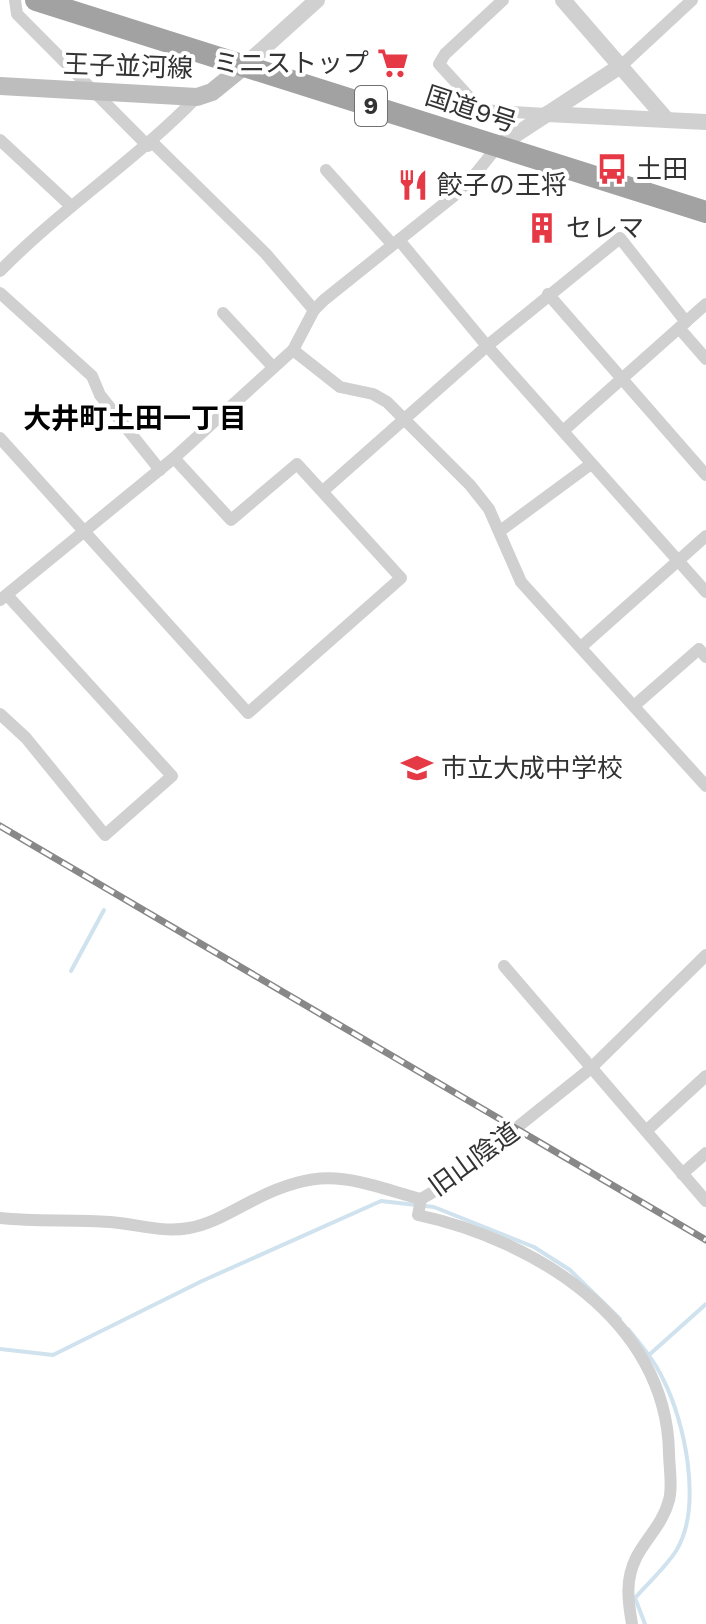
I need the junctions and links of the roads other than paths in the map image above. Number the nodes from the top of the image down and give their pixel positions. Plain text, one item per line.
1 (15, 0) edge
2 (36, 0) edge
3 (317, 0) edge
4 (503, 0) edge
5 (563, 0) edge
6 (692, 0) edge
7 (622, 65) junction
8 (244, 66) junction
9 (0, 86) edge
10 (96, 91) junction
11 (197, 97) junction
12 (547, 114) junction
13 (667, 120) junction
14 (706, 122) edge
15 (0, 140) edge
16 (150, 144) junction
17 (497, 147) junction
18 (326, 170) dead end
19 (71, 206) junction
20 (706, 212) edge
21 (396, 242) junction
22 (0, 271) edge
23 (0, 293) edge
24 (548, 294) junction
25 (706, 304) edge
26 (314, 310) junction
27 (223, 313) dead end
28 (682, 325) junction
29 (487, 346) junction
30 (293, 350) junction
31 (706, 359) edge
32 (273, 367) junction
33 (623, 380) junction
34 (406, 418) junction
35 (563, 431) junction
36 (0, 438) edge
37 (174, 458) junction
38 (591, 464) junction
39 (160, 470) junction
40 (706, 475) edge
41 (323, 491) junction
42 (500, 531) junction
43 (86, 532) junction
44 (706, 536) edge
45 (678, 561) junction
46 (706, 592) edge
47 (4, 598) edge
48 (581, 647) junction
49 (706, 657) edge
50 (635, 705) junction
51 (0, 714) edge
52 (706, 786) edge
53 (706, 955) edge
54 (504, 966) dead end
55 (590, 1069) junction
56 (706, 1076) edge
57 (646, 1131) junction
58 (706, 1153) edge
59 (682, 1174) junction
60 (421, 1199) junction
61 (706, 1201) edge
62 (0, 1218) edge
63 (632, 1624) edge

1 - 10 street
2 - 8 highway, 国道9号 / 9
3 - 8 street
4 - 12 street
5 - 7 street
6 - 7 street
7 - 12 street
7 - 13 street
8 - 11 main road, 王子並河線
8 - 17 highway, 国道9号 / 9
9 - 10 main road, 王子並河線
10 - 11 main road, 王子並河線
10 - 16 street
11 - 16 street
12 - 13 street
12 - 17 street
13 - 14 street
15 - 19 street
16 - 19 street
16 - 26 street
17 - 20 highway, 国道9号 / 9
17 - 21 street
18 - 21 street
19 - 22 street
21 - 26 street
21 - 29 street
23 - 39 street
24 - 28 street
24 - 29 street
24 - 33 street
25 - 28 street
26 - 30 street
27 - 32 street
28 - 31 street
28 - 33 street
29 - 34 street
29 - 35 street
30 - 32 street
30 - 34 street
32 - 37 street
33 - 35 street
33 - 40 street
34 - 41 street
34 - 42 street
35 - 38 street
36 - 43 street
37 - 39 street
37 - 41 street
38 - 42 street
38 - 45 street
39 - 43 street
41 - 43 street
42 - 48 street
43 - 47 street
44 - 45 street
45 - 46 street
45 - 48 street
47 - 51 street
48 - 50 street
49 - 50 street
50 - 52 street
53 - 55 street, 旧山陰道
54 - 55 street
55 - 57 street
55 - 60 street, 旧山陰道
56 - 57 street
57 - 59 street
58 - 59 street
59 - 61 street
60 - 62 street, 旧山陰道
60 - 63 street

